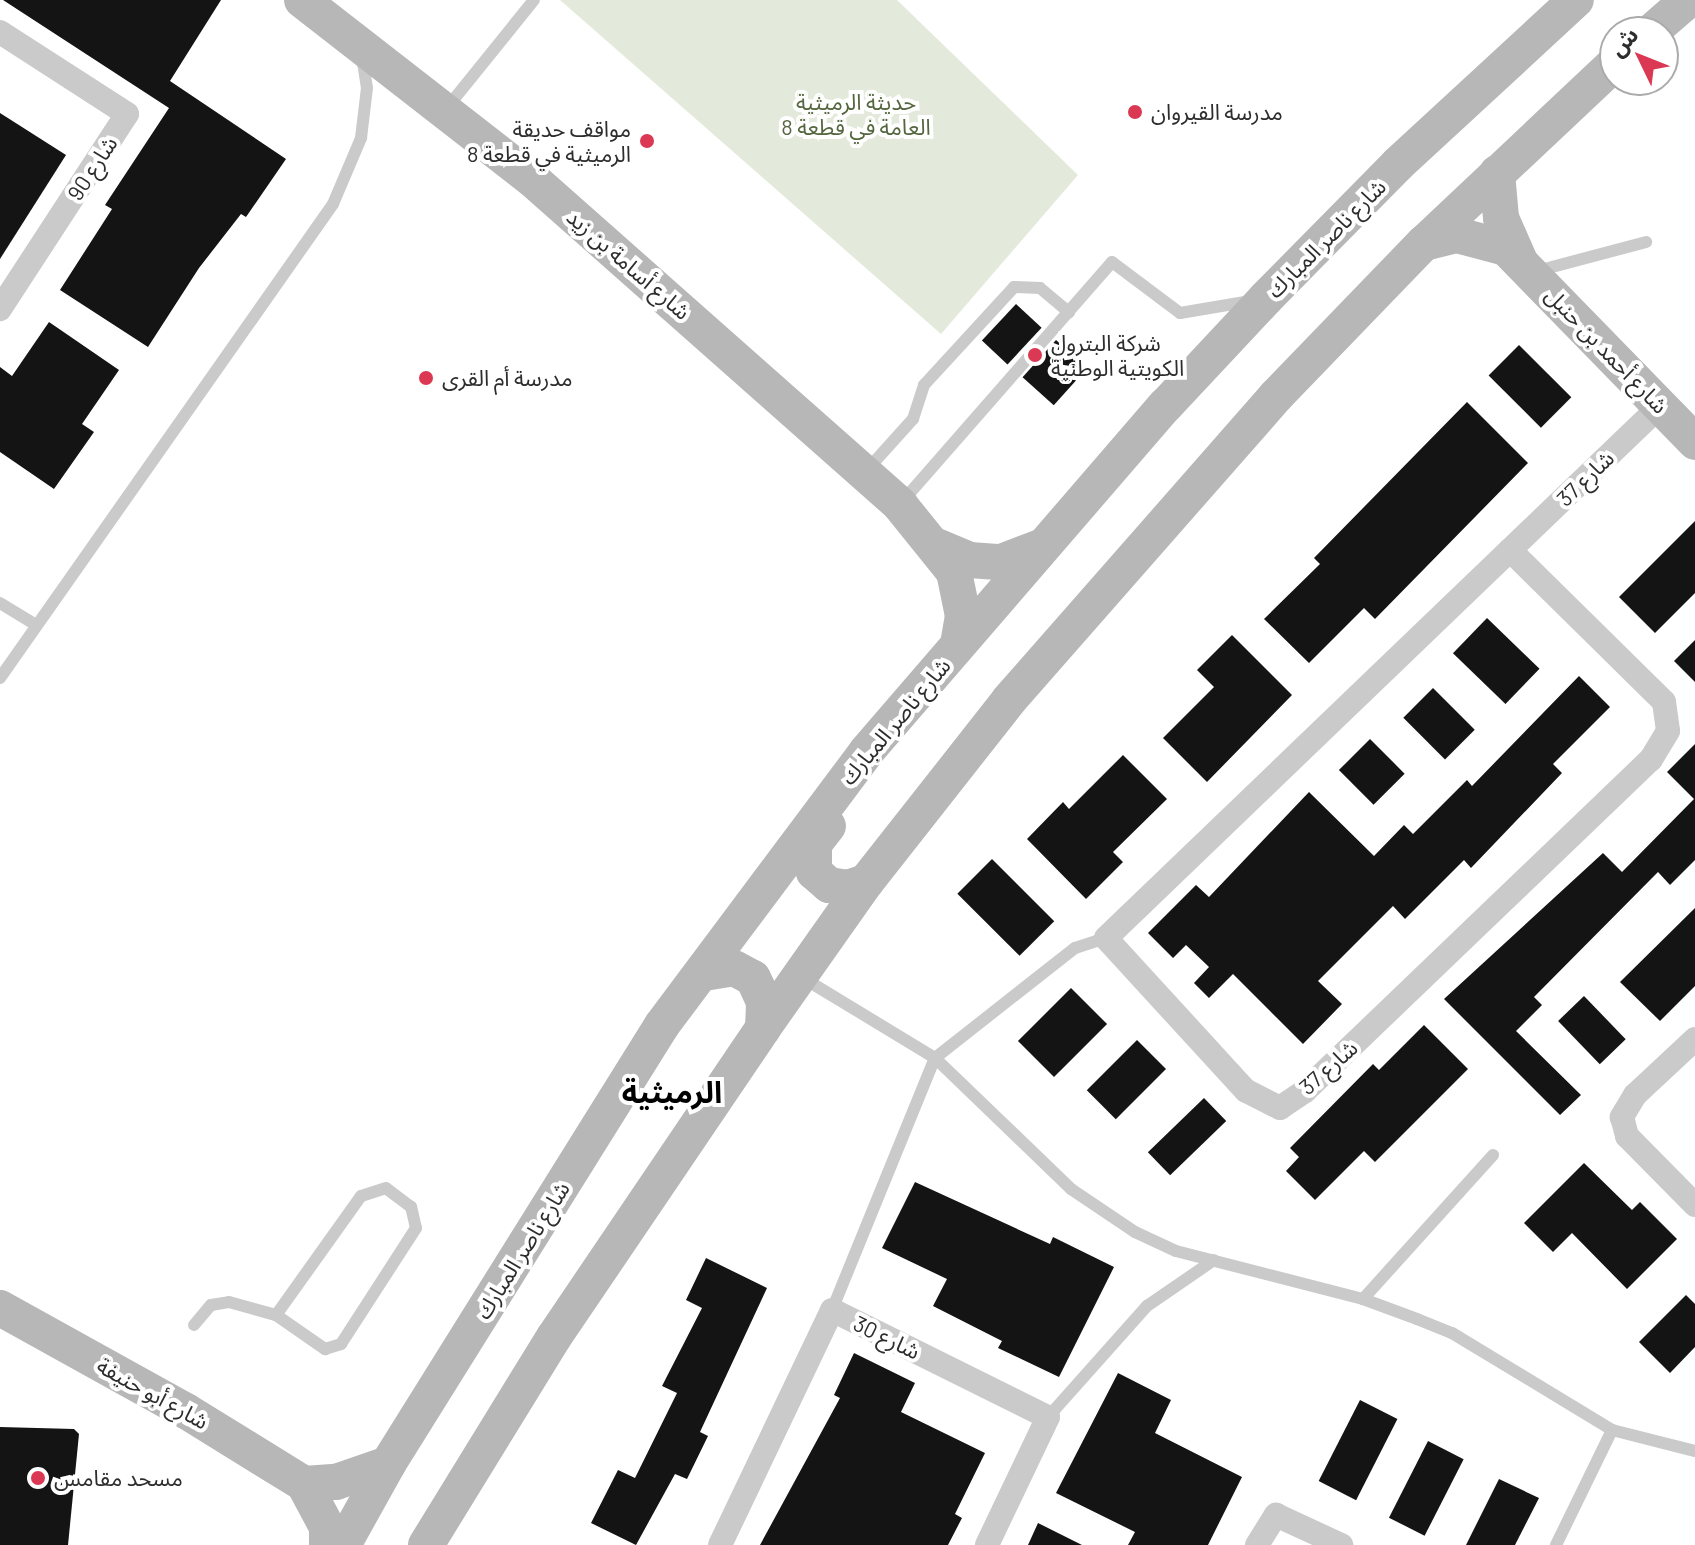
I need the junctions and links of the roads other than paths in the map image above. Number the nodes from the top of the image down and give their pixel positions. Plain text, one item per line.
1 (302, 0) edge
2 (534, 0) edge
3 (1576, 0) edge
4 (1688, 0) edge
5 (1670, 16) edge
6 (0, 32) edge
7 (352, 37) junction
8 (1599, 78) edge
9 (446, 109) junction
10 (1497, 173) junction
11 (1646, 242) dead end
12 (1424, 243) junction
13 (1525, 266) junction
14 (1266, 298) junction
15 (0, 309) edge
16 (1069, 312) junction
17 (1660, 406) junction
18 (1695, 442) edge
19 (864, 472) junction
20 (900, 505) junction
21 (1046, 544) junction
22 (939, 547) junction
23 (1510, 550) junction
24 (0, 603) edge
25 (36, 625) junction
26 (958, 645) junction
27 (0, 678) edge
28 (866, 752) junction
29 (866, 882) junction
30 (1106, 938) junction
31 (704, 973) junction
32 (800, 976) junction
33 (763, 1028) junction
34 (1695, 1039) edge
35 (935, 1058) junction
36 (1493, 1155) dead end
37 (1695, 1205) edge
38 (1214, 1260) junction
39 (1363, 1299) junction
40 (0, 1308) edge
41 (832, 1310) junction
42 (276, 1315) junction
43 (194, 1325) dead end
44 (1048, 1417) junction
45 (1612, 1430) junction
46 (1694, 1447) edge
47 (388, 1464) junction
48 (304, 1484) junction
49 (327, 1545) edge
50 (343, 1545) edge
51 (426, 1545) edge
52 (720, 1545) edge
53 (987, 1545) edge
54 (1257, 1545) edge
55 (1341, 1545) edge
56 (1556, 1545) edge

1 - 7 street, شارع أسامة بن زيد
2 - 9 lane
3 - 14 street, شارع ناصر المبارك
4 - 5 street
6 - 15 street, شارع 90
7 - 9 street, شارع أسامة بن زيد
7 - 25 lane
8 - 10 street
9 - 19 street, شارع أسامة بن زيد
10 - 12 street
10 - 13 street, شارع أحمد بن حنبل
11 - 13 lane
12 - 13 street, شارع أحمد بن حنبل
12 - 29 street
13 - 17 street, شارع أحمد بن حنبل
14 - 16 lane
14 - 21 street, شارع ناصر المبارك
16 - 19 lane
16 - 20 lane
17 - 18 street, شارع أحمد بن حنبل
17 - 23 street, شارع 37
19 - 20 street, شارع أسامة بن زيد
20 - 22 street, شارع أسامة بن زيد
21 - 22 street, شارع أسامة بن زيد
21 - 26 street, شارع ناصر المبارك
22 - 26 street, شارع أسامة بن زيد
23 - 30 street, شارع 37
23 - 30 street, شارع 37
24 - 25 lane
25 - 27 lane
26 - 28 street, شارع ناصر المبارك
28 - 29 street
28 - 31 street, شارع ناصر المبارك
29 - 32 street
30 - 35 lane
31 - 33 street
31 - 47 street, شارع ناصر المبارك
32 - 33 street
32 - 35 lane
33 - 51 street
34 - 37 street
35 - 38 lane
35 - 41 lane
36 - 39 lane
38 - 39 lane
38 - 44 lane
39 - 45 lane
40 - 48 street, شارع أبو حنيفة
41 - 44 street, شارع 30
41 - 52 street, شارع 30
42 - 42 lane
42 - 43 lane
44 - 53 street
45 - 46 lane
45 - 56 lane
47 - 48 street
47 - 50 street, شارع ناصر المبارك
48 - 49 street, شارع أبو حنيفة
54 - 55 street

